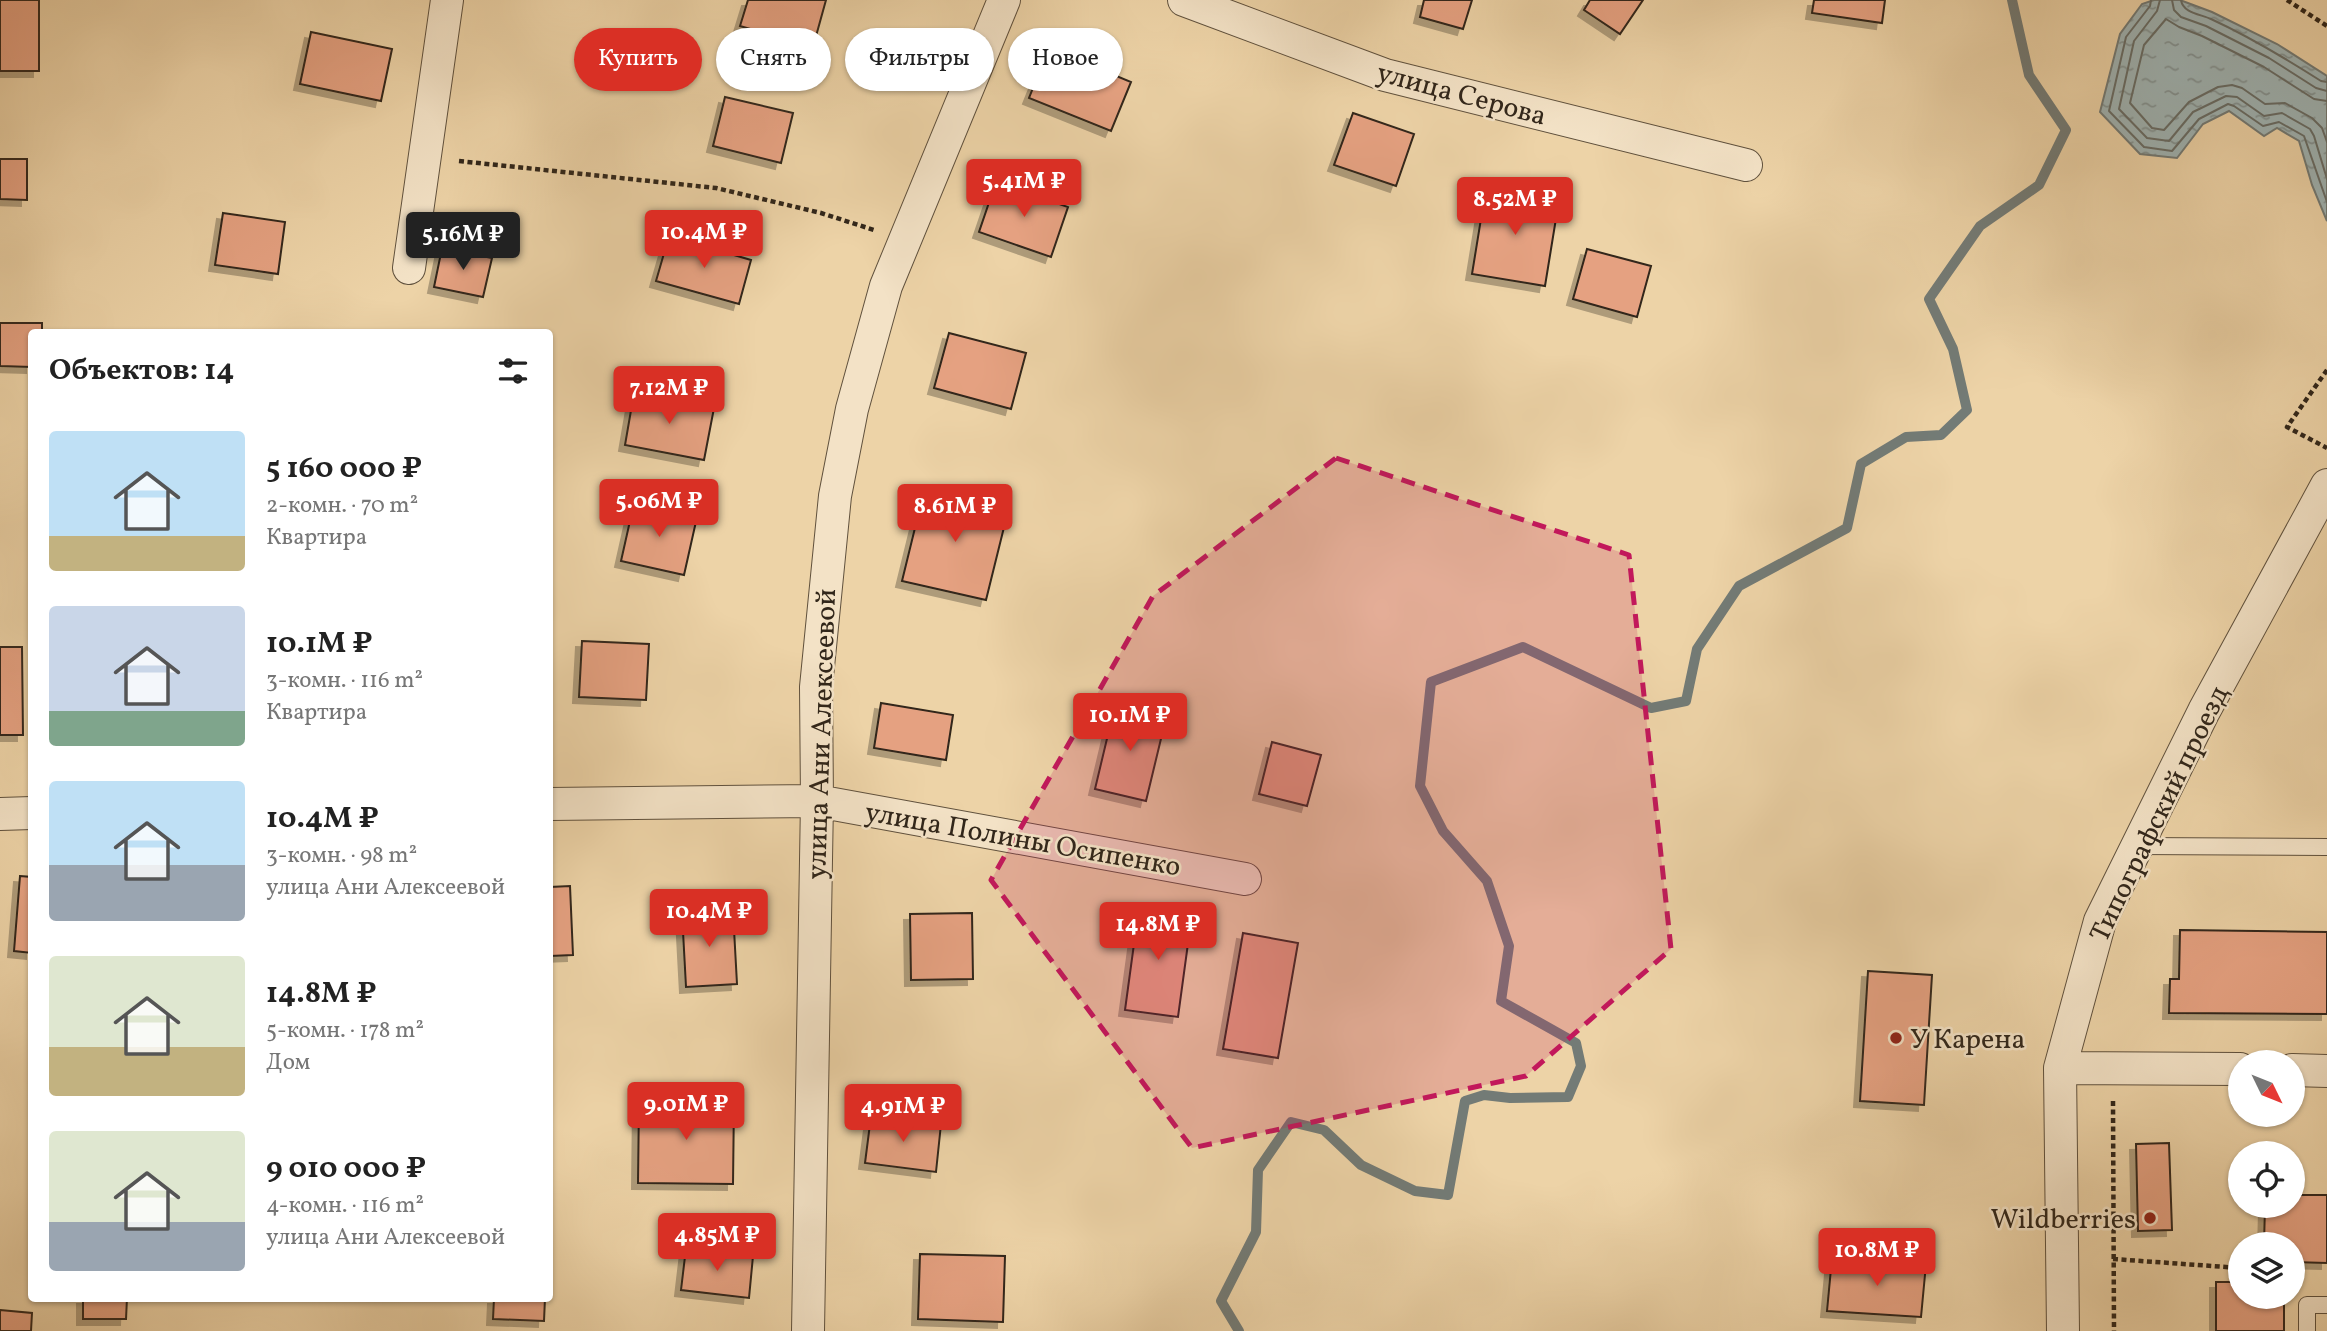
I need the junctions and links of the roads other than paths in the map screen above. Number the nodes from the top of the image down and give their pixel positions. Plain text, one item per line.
1 (447, 0) edge
2 (1004, 0) edge
3 (1184, 0) edge
4 (1746, 165) dead end
5 (409, 268) dead end
6 (2327, 485) edge
7 (817, 801) junction
8 (553, 804) edge
9 (28, 813) edge
10 (0, 814) edge
11 (2136, 846) junction
12 (2327, 847) edge
13 (1245, 879) dead end
14 (2060, 1068) junction
15 (2228, 1069) edge
16 (2305, 1070) edge
17 (2327, 1071) edge
18 (2327, 1306) edge
19 (808, 1331) edge
20 (2063, 1331) edge
21 (2307, 1331) edge

1 - 5 street
2 - 7 street, улица Ани Алексеевой
3 - 4 street, улица Серова
6 - 11 street, Типографский проезд
7 - 8 street, улица Полины Осипенко
7 - 13 street, улица Полины Осипенко
7 - 19 street, улица Ани Алексеевой
9 - 10 street
11 - 12 lane
11 - 14 street, Типографский проезд
14 - 15 street
14 - 20 street, Типографский проезд
16 - 17 street
18 - 21 lane

